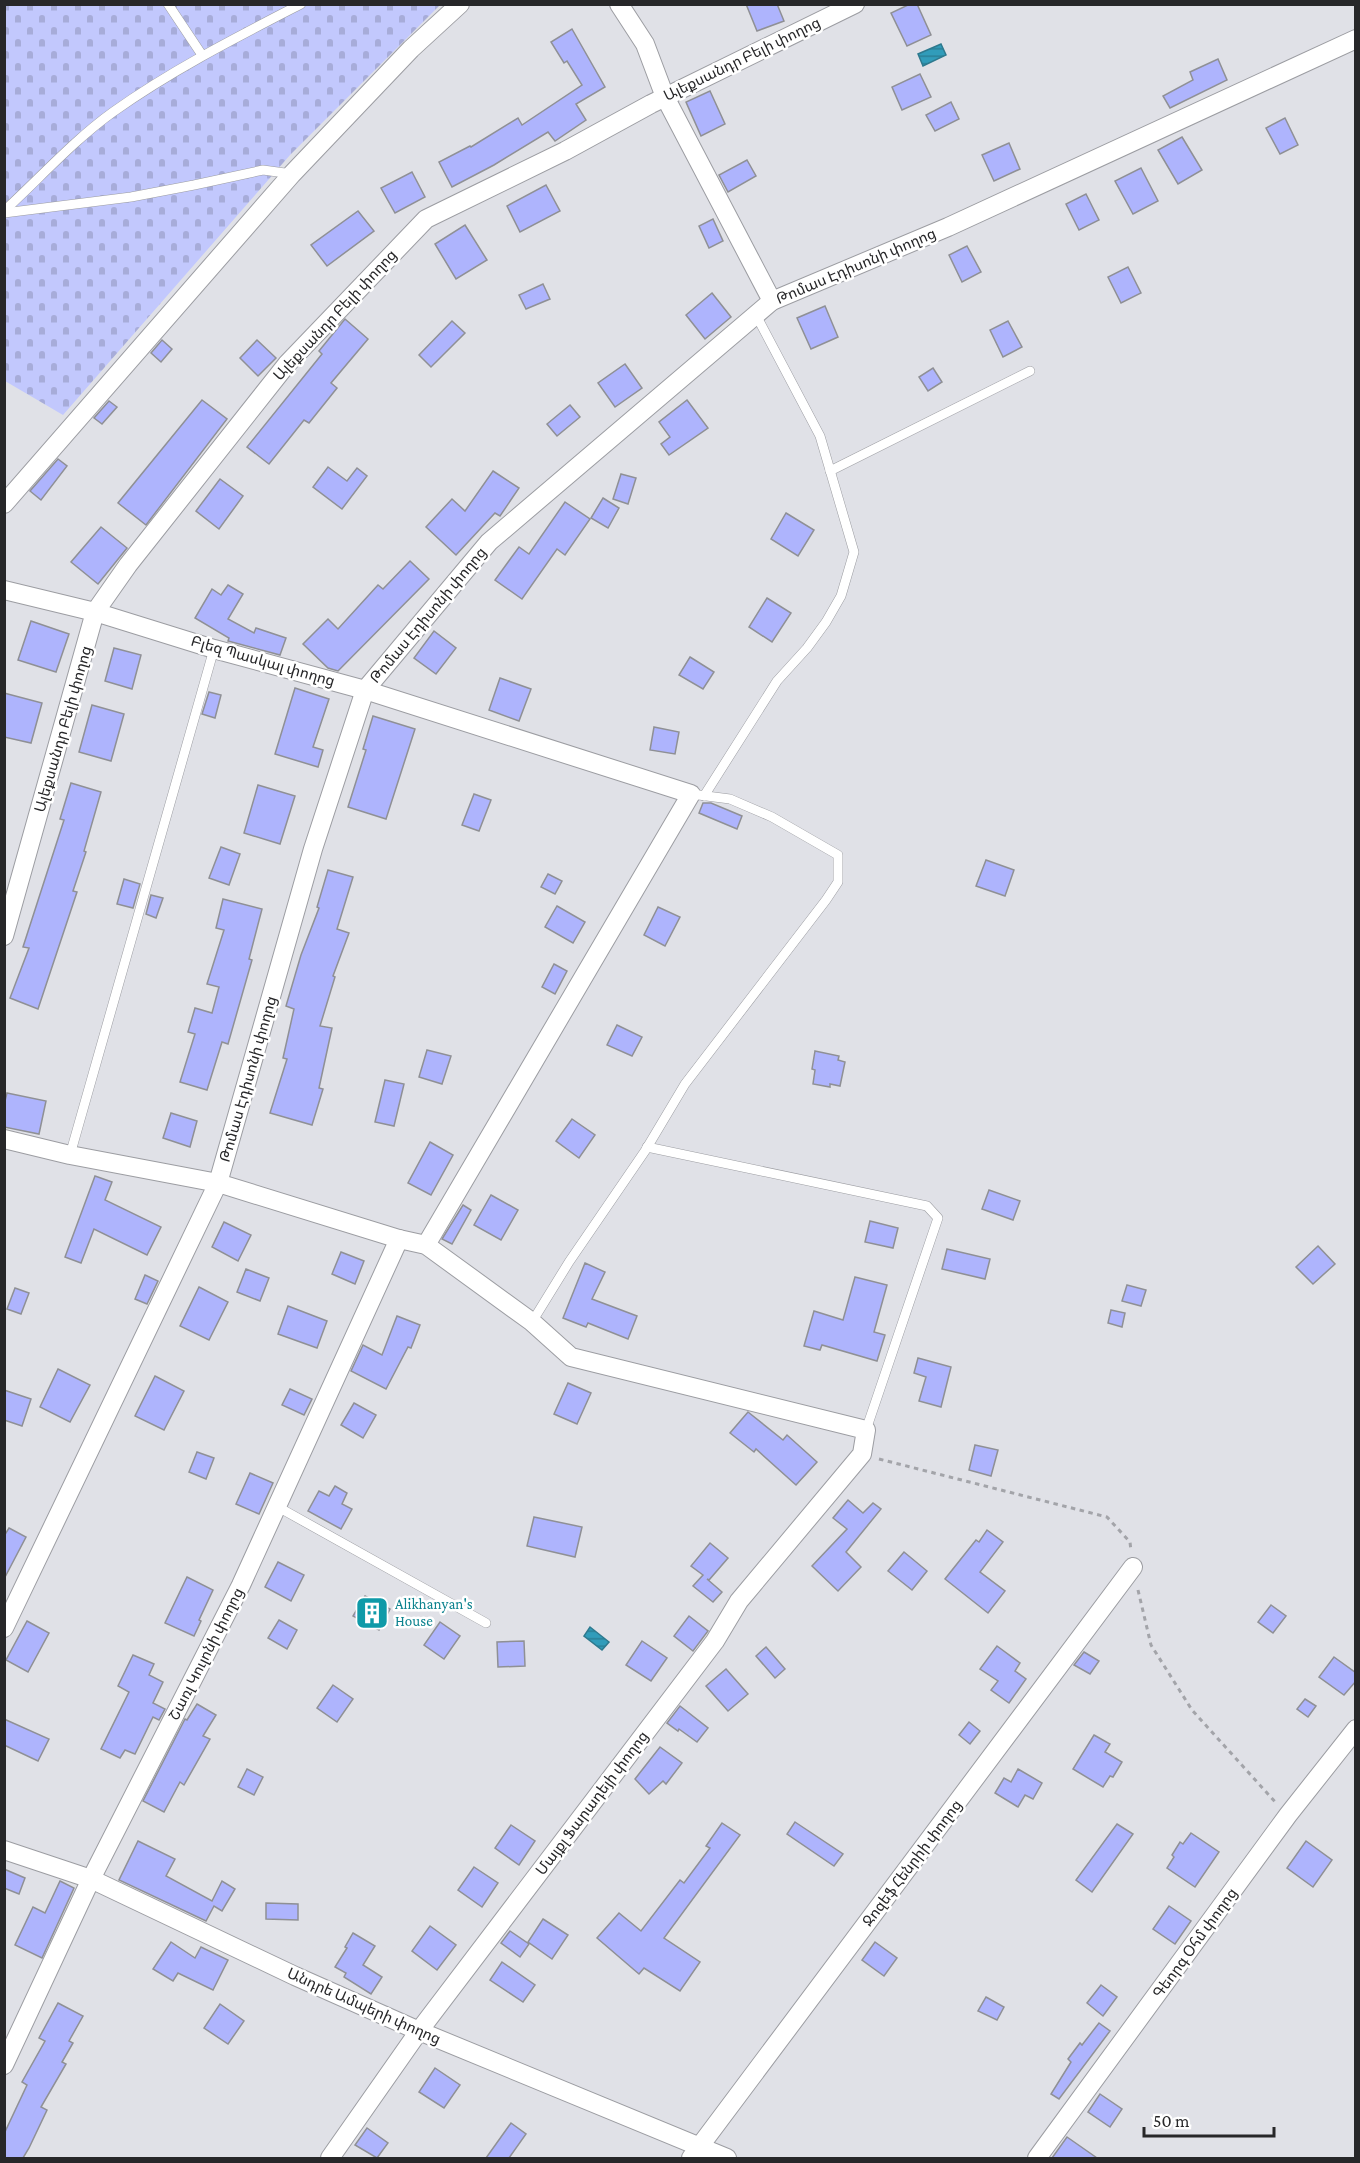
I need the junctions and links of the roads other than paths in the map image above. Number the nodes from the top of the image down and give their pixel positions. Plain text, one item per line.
1 (168, 4) edge
2 (301, 4) edge
3 (460, 4) edge
4 (619, 4) edge
5 (855, 4) edge
6 (1356, 39) edge
7 (202, 55) junction
8 (665, 97) junction
9 (292, 174) junction
10 (4, 212) edge
11 (772, 301) junction
12 (756, 315) junction
13 (1029, 370) dead end
14 (830, 471) junction
15 (4, 504) edge
16 (4, 590) edge
17 (95, 612) junction
18 (214, 649) junction
19 (365, 690) junction
20 (697, 795) junction
21 (4, 936) edge
22 (4, 1139) edge
23 (647, 1147) junction
24 (70, 1155) junction
25 (218, 1183) junction
26 (399, 1239) junction
27 (426, 1245) junction
28 (532, 1322) junction
29 (866, 1430) junction
30 (278, 1507) junction
31 (1133, 1567) dead end
32 (486, 1623) dead end
33 (4, 1628) edge
34 (1356, 1729) edge
35 (4, 1850) edge
36 (91, 1879) junction
37 (419, 2031) junction
38 (4, 2065) edge
39 (695, 2153) edge
40 (330, 2158) edge
41 (726, 2158) edge
42 (1037, 2158) edge

1 - 7 lane
2 - 7 lane
3 - 9 street
4 - 8 street
5 - 8 street, Ալեքսանդր Բելի փողոց
6 - 11 street, Թոմաս Էդիսոնի փողոց
7 - 10 lane
8 - 11 street
8 - 17 street, Ալեքսանդր Բելի փողոց
9 - 10 lane
9 - 15 street
11 - 12 street, Թոմաս Էդիսոնի փողոց
12 - 14 lane
12 - 19 street, Թոմաս Էդիսոնի փողոց
13 - 14 lane
14 - 20 lane
16 - 17 street, Բլեզ Պասկալ փողոց
17 - 18 street, Բլեզ Պասկալ փողոց
17 - 21 street, Ալեքսանդր Բելի փողոց
18 - 19 street, Բլեզ Պասկալ փողոց
18 - 24 lane
19 - 20 street, Բլեզ Պասկալ փողոց
19 - 25 street, Թոմաս Էդիսոնի փողոց
20 - 23 lane
20 - 27 street
22 - 24 street
23 - 28 lane
23 - 29 lane
24 - 25 street
25 - 26 street
25 - 33 street, Թոմաս Էդիսոնի փողոց
26 - 27 street
26 - 30 street, Շառլ Կուլոնի փողոց
27 - 28 street
28 - 29 street
29 - 37 street, Մայքլ Ֆարադեյի փողոց
30 - 32 lane
30 - 36 street, Շառլ Կուլոնի փողոց
31 - 39 street, Ջոզեֆ Հենրիի փողոց
34 - 42 street, Գեորգ Օհմ փողոց
35 - 36 street, Անդրե Ամպերի փողոց
36 - 37 street, Անդրե Ամպերի փողոց
36 - 38 street, Շառլ Կուլոնի փողոց
37 - 39 street, Անդրե Ամպերի փողոց
37 - 40 street, Մայքլ Ֆարադեյի փողոց
39 - 41 street, Անդրե Ամպերի փողոց

